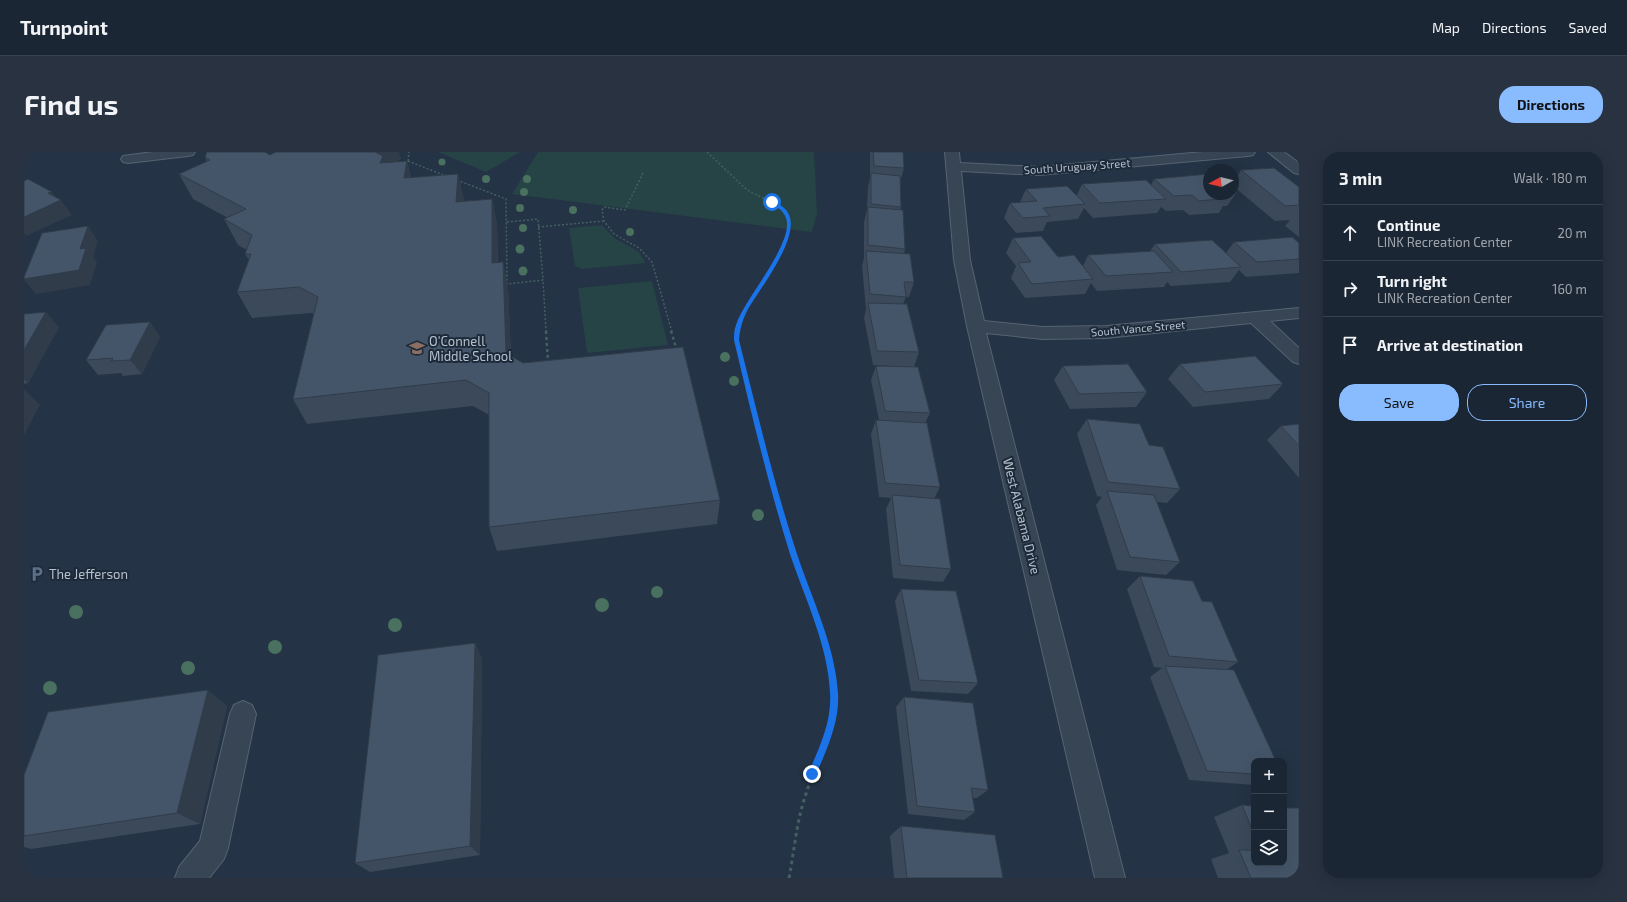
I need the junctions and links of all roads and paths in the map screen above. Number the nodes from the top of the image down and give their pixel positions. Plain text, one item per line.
1 (188, 152) edge
2 (409, 152) edge
3 (707, 152) edge
4 (1248, 152) edge
5 (1275, 152) edge
6 (128, 159) dead end
7 (953, 159) edge
8 (1299, 170) edge
9 (643, 173) dead end
10 (450, 177) edge
11 (457, 180) edge
12 (604, 221) junction
13 (506, 222) junction
14 (538, 227) junction
15 (543, 280) junction
16 (1299, 313) edge
17 (1256, 318) junction
18 (976, 326) junction
19 (678, 355) edge
20 (1299, 358) edge
21 (548, 363) edge
22 (243, 714) dead end
23 (190, 878) edge
24 (789, 878) edge
25 (1110, 878) edge

1 - 6 street
2 - 10 path
3 - 24 path
4 - 7 street, South Uruguay Street
5 - 8 street
7 - 18 street, West Alabama Drive
9 - 12 path
11 - 13 path
12 - 14 path
12 - 19 path
13 - 14 path
13 - 15 path
14 - 15 path
15 - 21 path
16 - 17 street, South Vance Street
17 - 18 street, South Vance Street
17 - 20 street
18 - 25 street, West Alabama Drive
22 - 23 street

